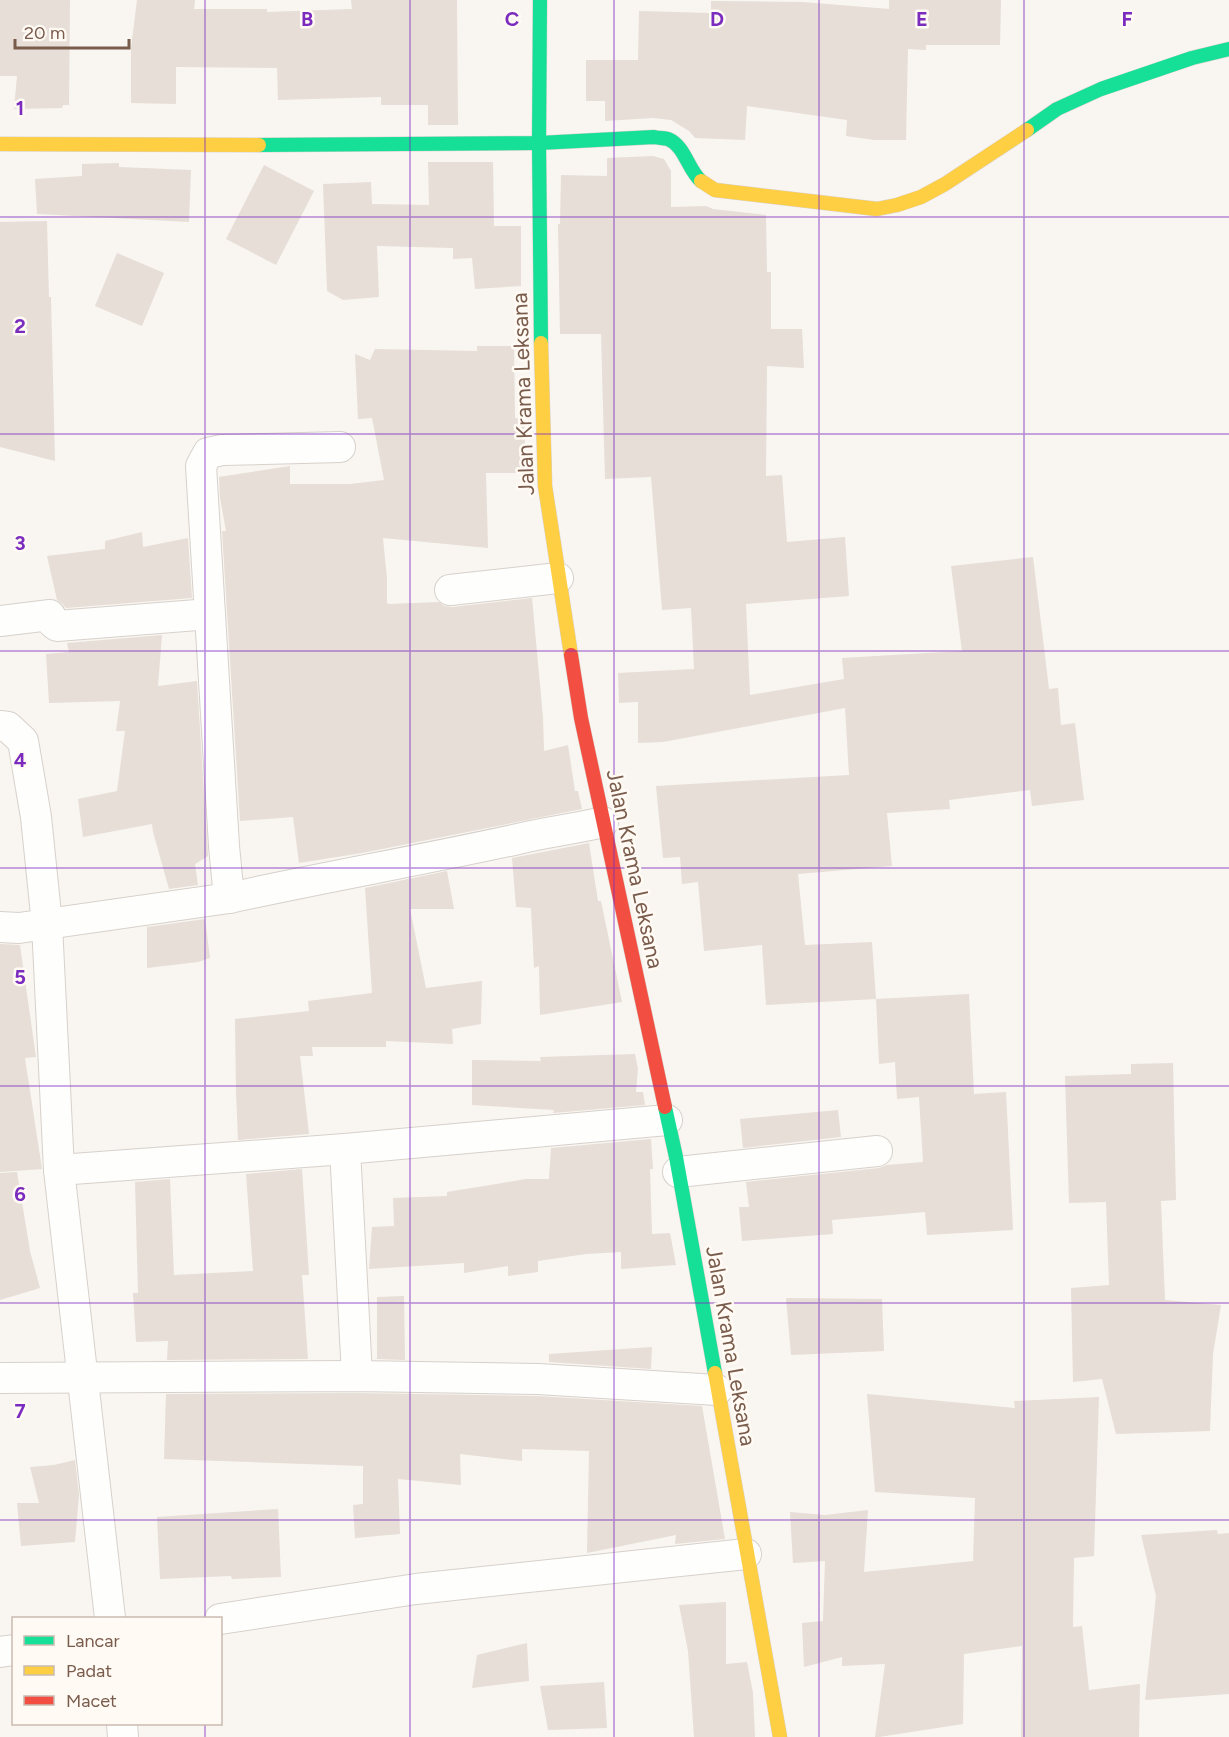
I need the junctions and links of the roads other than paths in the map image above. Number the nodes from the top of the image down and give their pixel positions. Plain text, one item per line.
1 (540, 0) edge
2 (1229, 49) edge
3 (539, 143) junction
4 (0, 144) edge
5 (340, 447) dead end
6 (558, 578) junction
7 (450, 590) dead end
8 (210, 614) junction
9 (0, 621) edge
10 (0, 726) edge
11 (603, 822) junction
12 (229, 898) junction
13 (47, 924) junction
14 (0, 927) edge
15 (667, 1120) junction
16 (345, 1149) junction
17 (877, 1151) dead end
18 (59, 1170) junction
19 (678, 1172) junction
20 (357, 1376) junction
21 (0, 1378) edge
22 (83, 1379) junction
23 (717, 1390) junction
24 (746, 1554) junction
25 (110, 1617) edge
26 (222, 1619) edge
27 (780, 1737) edge

1 - 3 street, Jalan Krama Leksana
2 - 3 street
3 - 4 street
3 - 6 street, Jalan Krama Leksana
5 - 8 street
6 - 7 street
6 - 11 street, Jalan Krama Leksana
8 - 9 street
8 - 12 street
10 - 13 street
11 - 12 street
11 - 15 street, Jalan Krama Leksana
12 - 13 street
13 - 14 street
13 - 18 street
15 - 16 street
15 - 19 street, Jalan Krama Leksana
16 - 18 street
16 - 20 street
17 - 19 street
18 - 22 street
19 - 23 street, Jalan Krama Leksana
20 - 22 street
20 - 23 street
21 - 22 street
22 - 25 street
23 - 24 street, Jalan Krama Leksana
24 - 26 street
24 - 27 street, Jalan Krama Leksana

